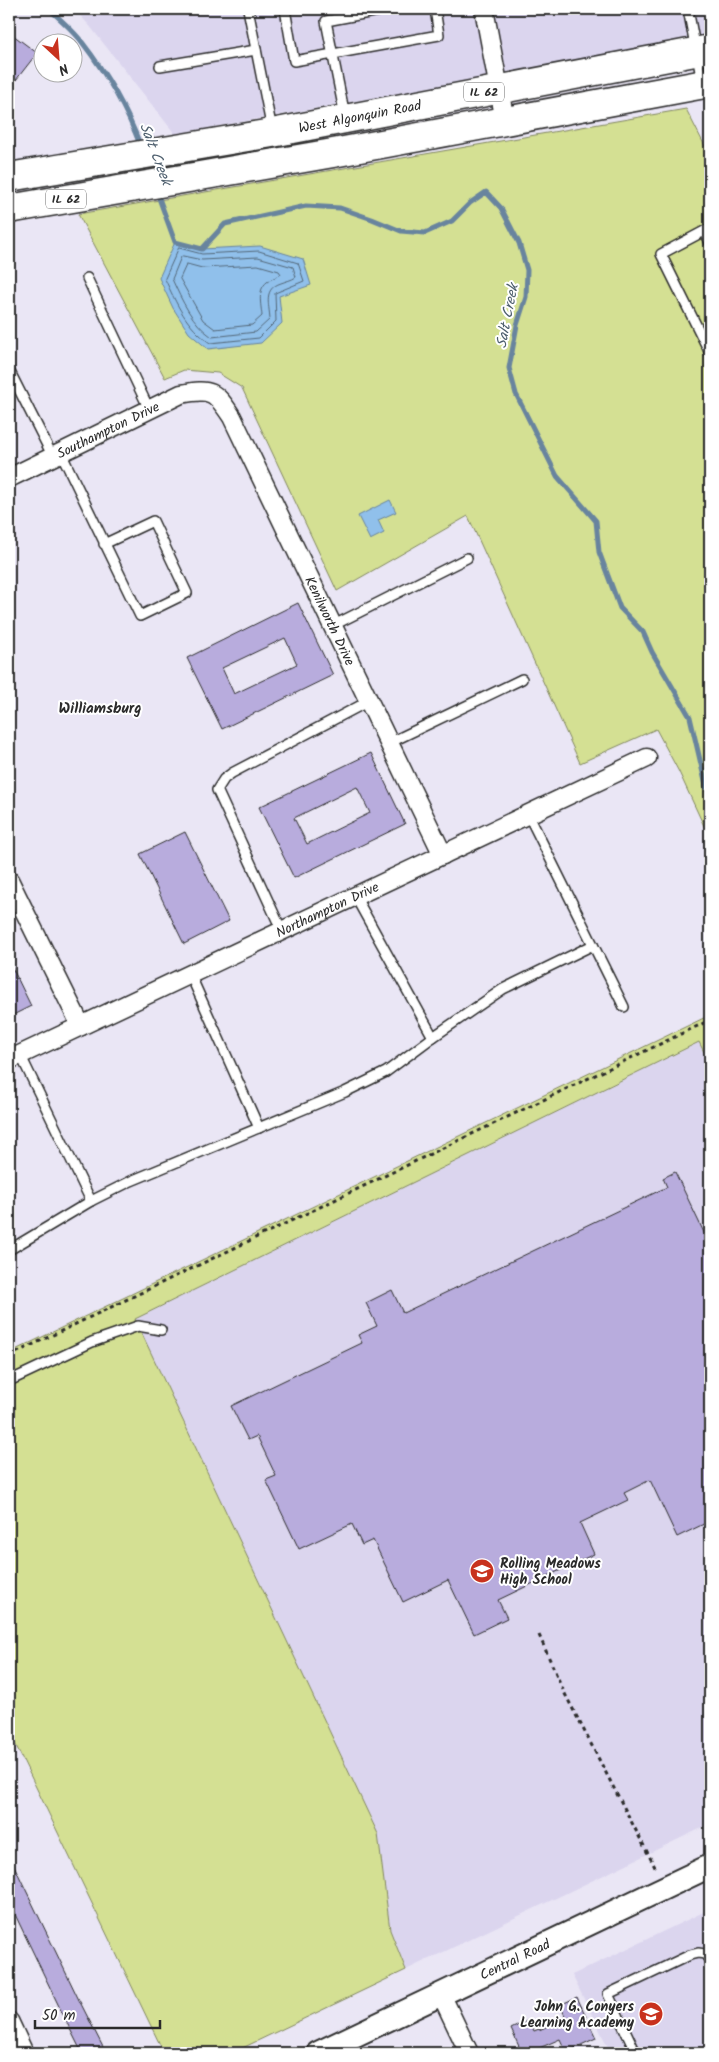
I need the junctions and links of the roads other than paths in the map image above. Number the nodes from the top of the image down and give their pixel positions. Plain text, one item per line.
1 (248, 9) edge
2 (285, 9) edge
3 (390, 9) edge
4 (435, 9) edge
5 (484, 9) edge
6 (688, 9) edge
7 (256, 50) junction
8 (703, 51) edge
9 (332, 54) junction
10 (160, 66) dead end
11 (708, 88) edge
12 (499, 90) junction
13 (345, 119) junction
14 (505, 121) junction
15 (272, 133) junction
16 (9, 177) edge
17 (9, 209) edge
18 (707, 230) edge
19 (710, 243) edge
20 (87, 278) dead end
21 (710, 354) edge
22 (9, 370) edge
23 (210, 391) joint
24 (149, 409) junction
25 (57, 455) junction
26 (9, 478) edge
27 (104, 544) junction
28 (467, 558) dead end
29 (332, 626) junction
30 (522, 679) dead end
31 (369, 701) junction
32 (389, 743) junction
33 (647, 758) dead end
34 (528, 814) junction
35 (443, 855) junction
36 (9, 880) edge
37 (355, 896) junction
38 (282, 931) junction
39 (593, 945) junction
40 (190, 974) junction
41 (624, 1007) dead end
42 (81, 1026) junction
43 (433, 1037) junction
44 (14, 1057) edge
45 (259, 1128) junction
46 (91, 1201) junction
47 (9, 1250) edge
48 (161, 1330) dead end
49 (9, 1381) edge
50 (710, 1866) edge
51 (710, 1961) edge
52 (441, 1994) junction
53 (9, 2022) edge
54 (24, 2053) edge
55 (318, 2053) edge
56 (469, 2053) edge
57 (636, 2053) edge

1 - 7 lane
2 - 9 lane
3 - 9 lane
4 - 9 lane
5 - 12 street
6 - 8 lane
7 - 10 lane
7 - 15 lane
8 - 11 lane
8 - 12 main road, West Algonquin Road / IL 62
9 - 13 lane
11 - 14 main road, IL 62
12 - 13 main road, West Algonquin Road / IL 62
12 - 14 street
13 - 15 main road, West Algonquin Road / IL 62
14 - 17 main road, IL 62
15 - 16 main road, West Algonquin Road / IL 62
18 - 19 lane
18 - 21 lane
20 - 24 lane
22 - 25 lane
23 - 24 street, Southampton Drive
23 - 29 street, Kenilworth Drive
24 - 25 street, Southampton Drive
25 - 26 street, Southampton Drive
25 - 27 lane
27 - 27 lane
28 - 29 lane
29 - 31 street, Kenilworth Drive
30 - 32 lane
31 - 32 street, Kenilworth Drive
31 - 38 lane
32 - 35 street, Kenilworth Drive
33 - 34 street, Northampton Drive
34 - 35 street, Northampton Drive
34 - 39 lane
35 - 37 street, Northampton Drive
36 - 42 street
37 - 38 street, Northampton Drive
37 - 43 lane
38 - 40 street, Northampton Drive
39 - 41 lane
39 - 43 lane
40 - 42 street, Northampton Drive
40 - 45 lane
42 - 44 street, Northampton Drive
43 - 45 lane
44 - 46 lane
45 - 46 lane
46 - 47 lane
48 - 49 lane
50 - 52 street, Central Road
51 - 57 lane
52 - 55 street, Central Road
52 - 56 street
53 - 54 street

